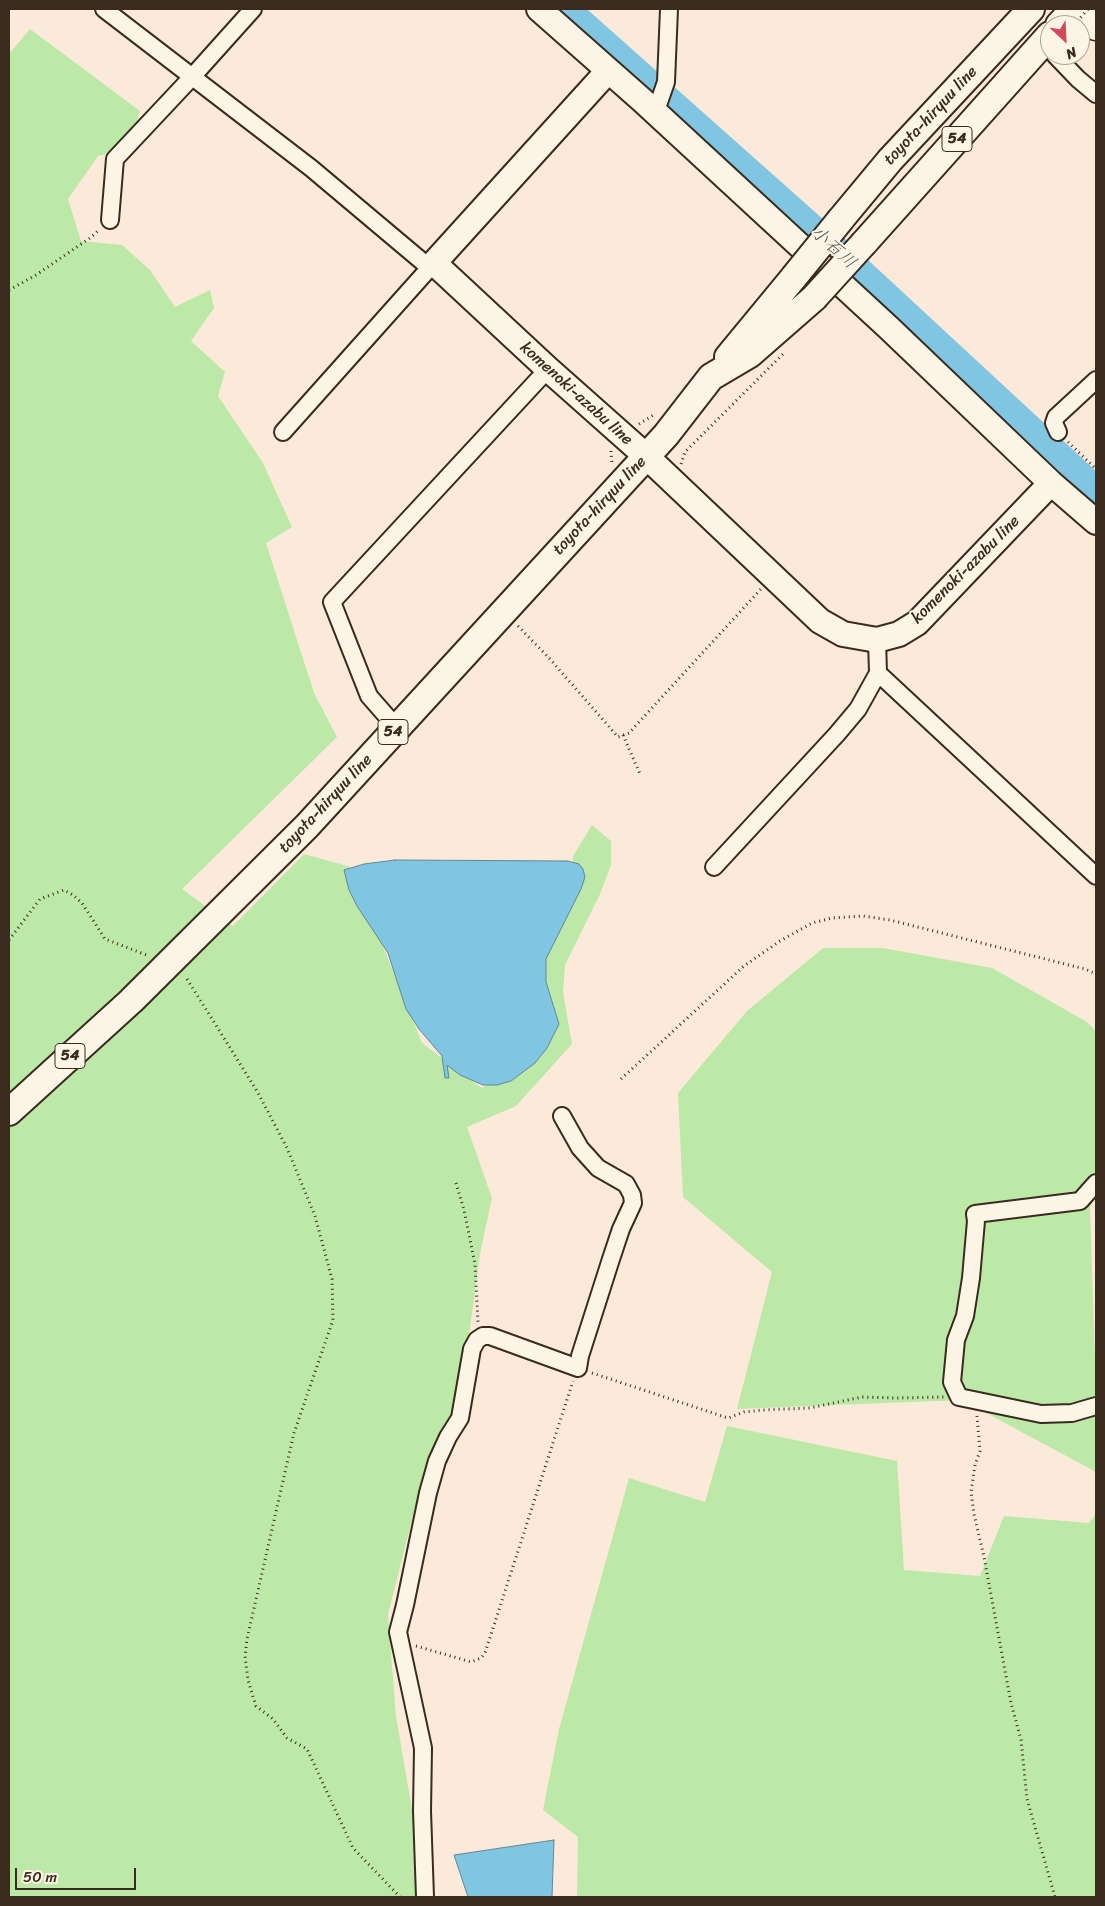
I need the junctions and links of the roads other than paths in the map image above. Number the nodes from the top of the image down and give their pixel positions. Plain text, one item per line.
1 (104, 9) edge
2 (253, 9) edge
3 (539, 9) edge
4 (669, 9) edge
5 (1081, 9) edge
6 (1021, 14) edge
7 (1096, 26) edge
8 (1040, 54) edge
9 (1068, 65) edge
10 (608, 71) junction
11 (192, 77) junction
12 (1096, 94) edge
13 (656, 108) junction
14 (110, 220) road end
15 (434, 263) junction
16 (548, 369) junction
17 (711, 378) junction
18 (1096, 380) edge
19 (283, 432) dead end
20 (1058, 432) road end
21 (646, 456) junction
22 (1051, 483) junction
23 (1096, 522) edge
24 (878, 640) junction
25 (878, 673) junction
26 (397, 728) junction
27 (714, 867) dead end
28 (1096, 876) edge
29 (9, 1112) edge
30 (562, 1116) dead end
31 (1096, 1183) edge
32 (1096, 1406) edge
33 (425, 1897) edge

1 - 11 street
2 - 11 street
3 - 10 main road
4 - 13 street
5 - 7 highway
6 - 17 main road, toyota-hiryuu line / 54, bridge
8 - 17 main road, toyota-hiryuu line / 54, bridge
9 - 12 street
10 - 13 main road
10 - 15 main road
11 - 14 street
11 - 15 street
13 - 22 main road
15 - 16 main road, komenoki-azabu line
15 - 19 street
16 - 21 main road, komenoki-azabu line
16 - 26 street
17 - 21 main road, toyota-hiryuu line / 54
18 - 20 street
21 - 24 main road, komenoki-azabu line
21 - 26 main road, toyota-hiryuu line / 54
22 - 23 main road
22 - 24 main road, komenoki-azabu line
24 - 25 street
25 - 27 street
25 - 28 street
26 - 29 main road, toyota-hiryuu line / 54
30 - 33 street
31 - 32 street

